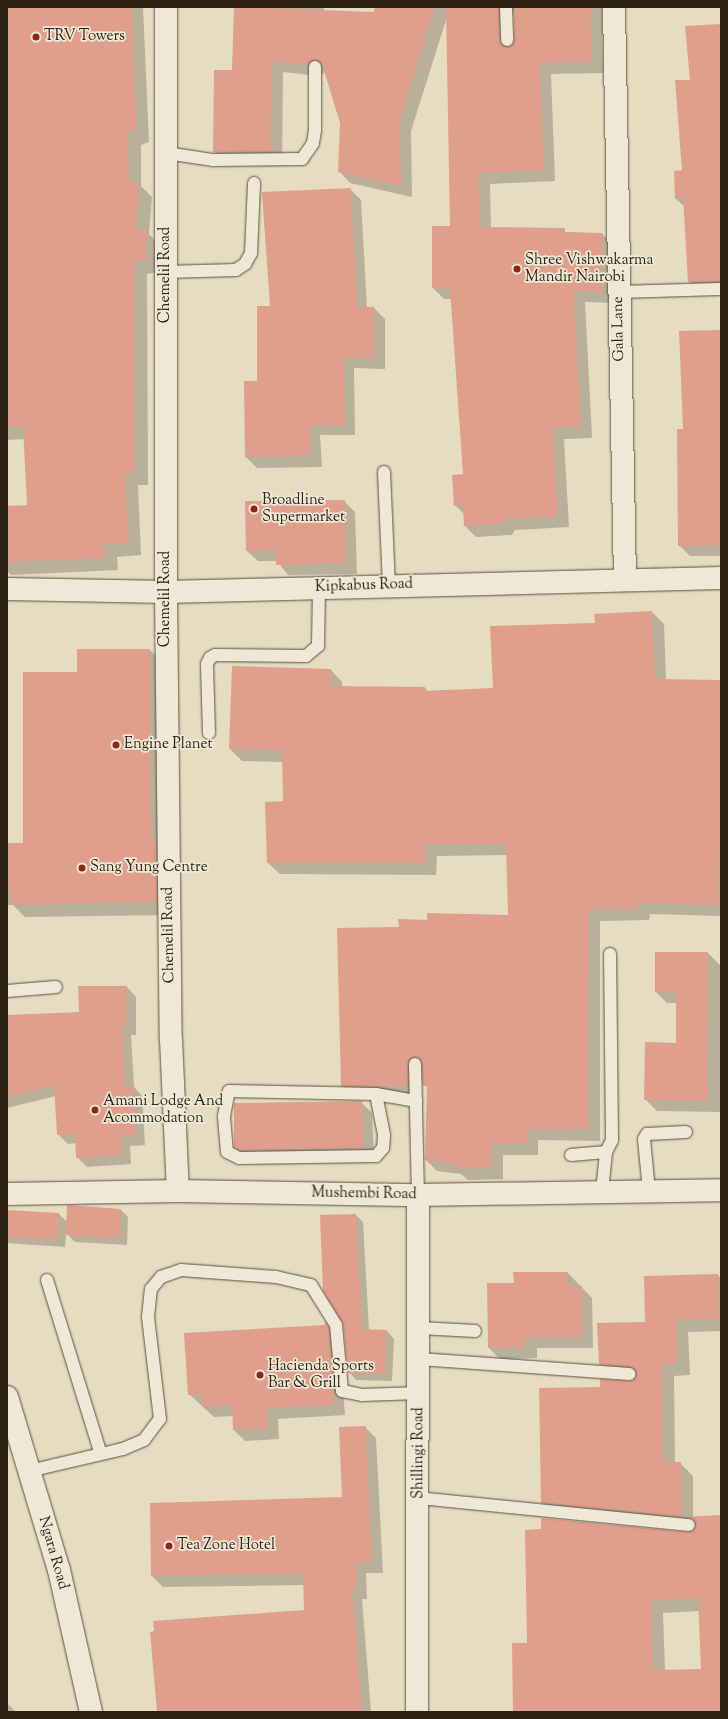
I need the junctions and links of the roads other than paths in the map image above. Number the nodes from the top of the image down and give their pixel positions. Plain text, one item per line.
1 (166, 7) edge
2 (506, 7) edge
3 (614, 7) edge
4 (507, 40) dead end
5 (315, 67) dead end
6 (166, 153) junction
7 (254, 183) dead end
8 (166, 272) junction
9 (721, 289) edge
10 (618, 292) junction
11 (384, 472) dead end
12 (625, 578) junction
13 (721, 578) edge
14 (389, 586) junction
15 (319, 588) junction
16 (7, 589) edge
17 (166, 592) junction
18 (209, 733) dead end
19 (610, 954) dead end
20 (56, 987) dead end
21 (7, 991) edge
22 (415, 1064) dead end
23 (376, 1094) junction
24 (416, 1101) junction
25 (686, 1132) dead end
26 (606, 1152) junction
27 (571, 1155) dead end
28 (721, 1190) edge
29 (178, 1191) junction
30 (649, 1191) junction
31 (602, 1192) junction
32 (7, 1194) edge
33 (418, 1195) junction
34 (47, 1280) dead end
35 (419, 1328) junction
36 (475, 1331) dead end
37 (419, 1359) junction
38 (630, 1374) dead end
39 (419, 1394) junction
40 (7, 1397) edge
41 (101, 1454) junction
42 (29, 1471) junction
43 (418, 1498) junction
44 (689, 1525) dead end
45 (91, 1712) edge
46 (417, 1712) edge

1 - 6 street, Chemelil Road
2 - 4 lane
3 - 10 street, Gala Lane
5 - 6 lane
6 - 8 street, Chemelil Road
7 - 8 lane
8 - 17 street, Chemelil Road
9 - 10 lane
10 - 12 street, Gala Lane
11 - 14 lane
12 - 13 street, Kipkabus Road
12 - 14 street, Kipkabus Road
14 - 15 street, Kipkabus Road
15 - 17 street, Kipkabus Road
15 - 18 lane
16 - 17 street, Kipkabus Road
17 - 29 street, Chemelil Road
19 - 26 lane
20 - 21 lane
22 - 24 lane
23 - 23 lane
23 - 24 lane
24 - 33 lane
25 - 30 lane
26 - 27 lane
26 - 31 lane
28 - 30 street, Mushembi Road
29 - 32 street, Mushembi Road
29 - 33 street, Mushembi Road
30 - 31 street, Mushembi Road
31 - 33 street, Mushembi Road
33 - 35 street, Shillingi Road
34 - 41 lane
35 - 36 lane
35 - 37 street, Shillingi Road
37 - 38 lane
37 - 39 street, Shillingi Road
39 - 41 lane
39 - 43 street, Shillingi Road
40 - 42 street, Ngara Road
41 - 42 lane
42 - 45 street, Ngara Road
43 - 44 lane
43 - 46 street, Shillingi Road

